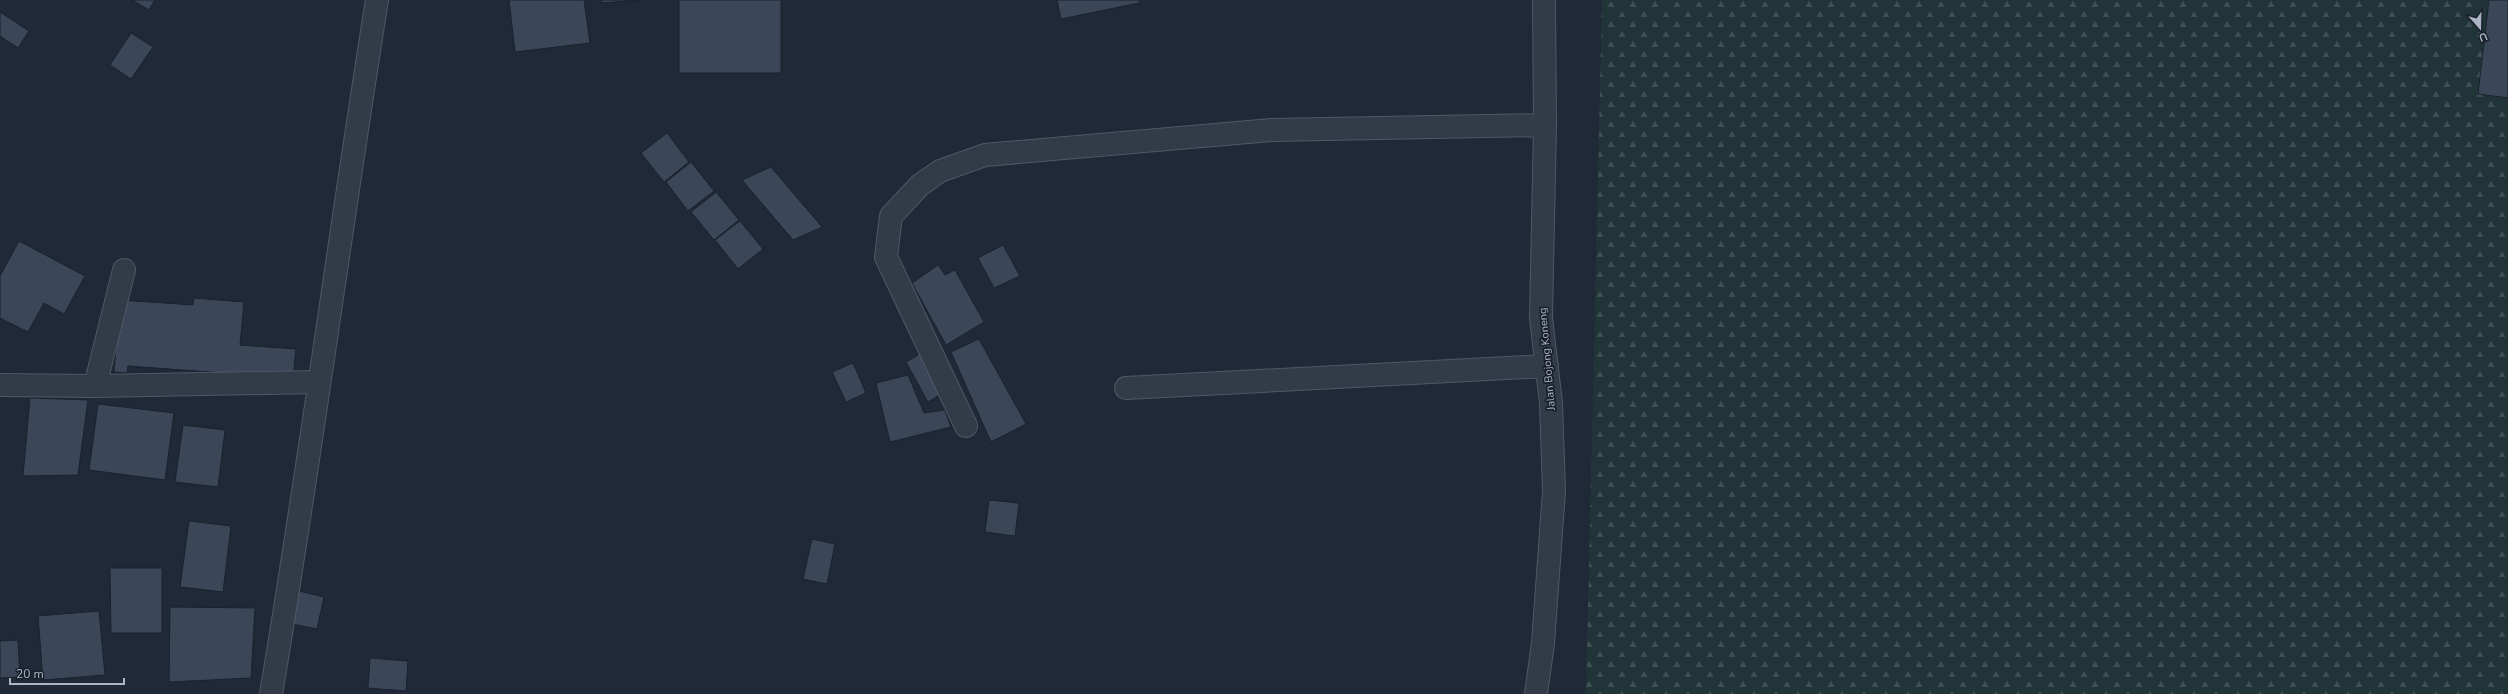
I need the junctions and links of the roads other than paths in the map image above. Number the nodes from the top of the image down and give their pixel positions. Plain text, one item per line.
1 (377, 0) edge
2 (1544, 0) edge
3 (1545, 125) junction
4 (124, 270) dead end
5 (1547, 366) junction
6 (318, 382) junction
7 (0, 385) edge
8 (95, 386) junction
9 (1126, 388) dead end
10 (966, 426) dead end
11 (271, 694) edge
12 (1536, 694) edge

1 - 6 street
2 - 3 street, Jalan Bojong Koneng
3 - 5 street, Jalan Bojong Koneng
3 - 10 street
4 - 8 street
5 - 9 street
5 - 12 street, Jalan Bojong Koneng
6 - 8 street
6 - 11 street
7 - 8 street

